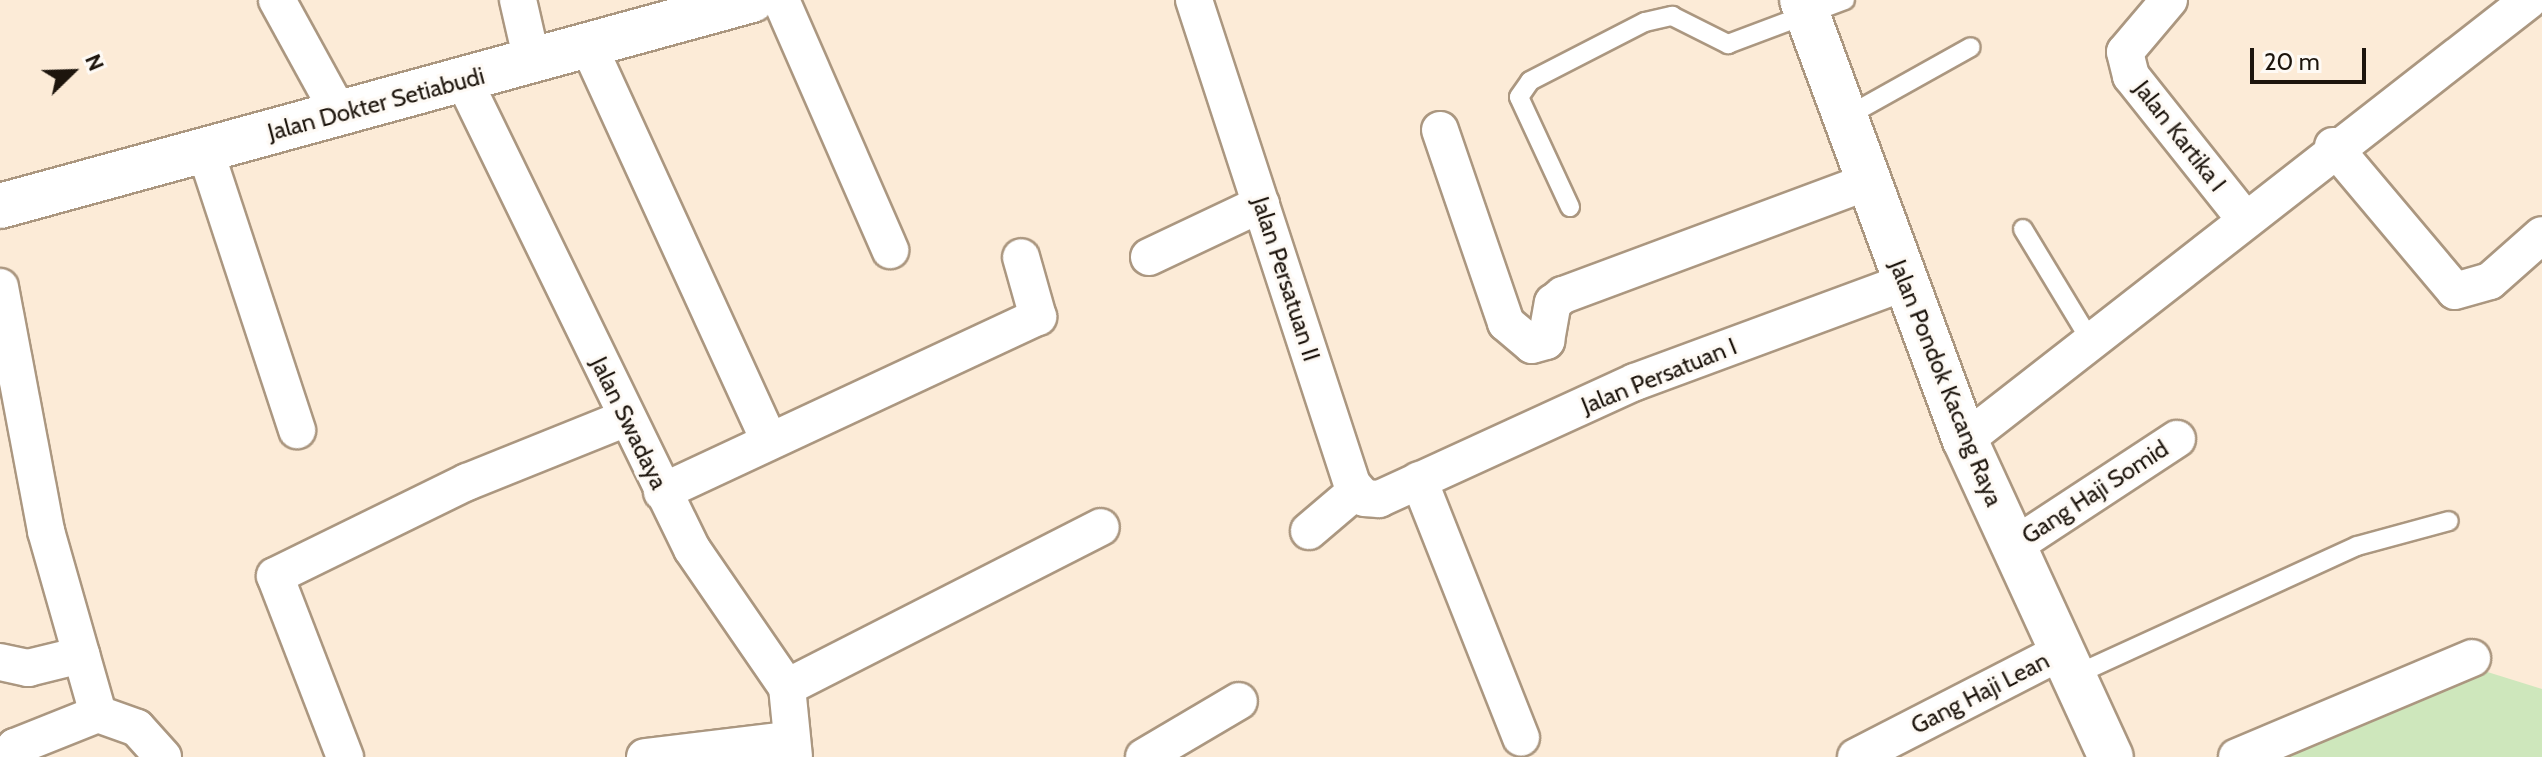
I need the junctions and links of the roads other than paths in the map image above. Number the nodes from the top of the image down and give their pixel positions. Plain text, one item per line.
1 (277, 0) edge
2 (518, 0) edge
3 (752, 0) edge
4 (781, 0) edge
5 (1194, 0) edge
6 (2169, 0) edge
7 (2529, 0) edge
8 (1818, 6) edge
9 (589, 47) junction
10 (1971, 47) dead end
11 (532, 61) junction
12 (464, 81) junction
13 (339, 113) junction
14 (1844, 118) junction
15 (1440, 130) dead end
16 (2333, 146) junction
17 (205, 150) junction
18 (1867, 182) junction
19 (1261, 204) junction
20 (0, 206) edge
21 (1570, 207) dead end
22 (2243, 217) junction
23 (2023, 229) dead end
24 (2542, 235) edge
25 (890, 250) dead end
26 (1021, 257) dead end
27 (1149, 257) dead end
28 (1903, 283) junction
29 (0, 287) edge
30 (2089, 338) junction
31 (626, 418) junction
32 (297, 430) dead end
33 (768, 438) junction
34 (2177, 439) dead end
35 (1965, 440) junction
36 (1419, 480) junction
37 (1356, 491) junction
38 (662, 492) junction
39 (2449, 521) dead end
40 (1101, 527) dead end
41 (1309, 531) dead end
42 (2014, 546) junction
43 (81, 655) junction
44 (2472, 658) dead end
45 (0, 662) edge
46 (2068, 664) junction
47 (787, 687) junction
48 (1239, 701) dead end
49 (98, 714) junction
50 (1521, 737) dead end
51 (791, 748) edge
52 (9, 757) edge
53 (163, 757) edge
54 (345, 757) edge
55 (645, 757) edge
56 (1144, 757) edge
57 (1856, 757) edge
58 (2111, 757) edge
59 (2237, 757) edge

1 - 13 street
2 - 11 street
3 - 9 street, Jalan Dokter Setiabudi
4 - 25 street
5 - 19 street, Jalan Persatuan II
6 - 22 street, Jalan Kartika I
7 - 16 street
8 - 14 street, Jalan Pondok Kacang Raya
8 - 21 lane
9 - 11 street, Jalan Dokter Setiabudi
9 - 33 street
10 - 14 lane
11 - 12 street, Jalan Dokter Setiabudi
12 - 13 street, Jalan Dokter Setiabudi
12 - 31 street, Jalan Swadaya
13 - 17 street, Jalan Dokter Setiabudi
14 - 18 street, Jalan Pondok Kacang Raya
15 - 18 street
16 - 22 street
16 - 24 street
17 - 20 street, Jalan Dokter Setiabudi
17 - 32 street
18 - 28 street, Jalan Pondok Kacang Raya
19 - 27 street
19 - 37 street, Jalan Persatuan II
22 - 30 street
23 - 30 lane
26 - 33 street
28 - 35 street, Jalan Pondok Kacang Raya
28 - 36 street, Jalan Persatuan I
29 - 43 street
30 - 35 street
31 - 38 street, Jalan Swadaya
31 - 54 street
33 - 38 street
34 - 42 street, Gang Haji Somid
35 - 42 street, Jalan Pondok Kacang Raya
36 - 37 street
36 - 50 street
37 - 41 street
38 - 47 street, Jalan Swadaya
39 - 46 lane
40 - 47 street
42 - 46 street, Jalan Pondok Kacang Raya
43 - 45 street
43 - 49 street
44 - 59 street
46 - 57 street, Gang Haji Lean
46 - 58 street, Jalan Pondok Kacang Raya
47 - 51 street
48 - 56 street
49 - 52 street
49 - 53 street
51 - 55 street

